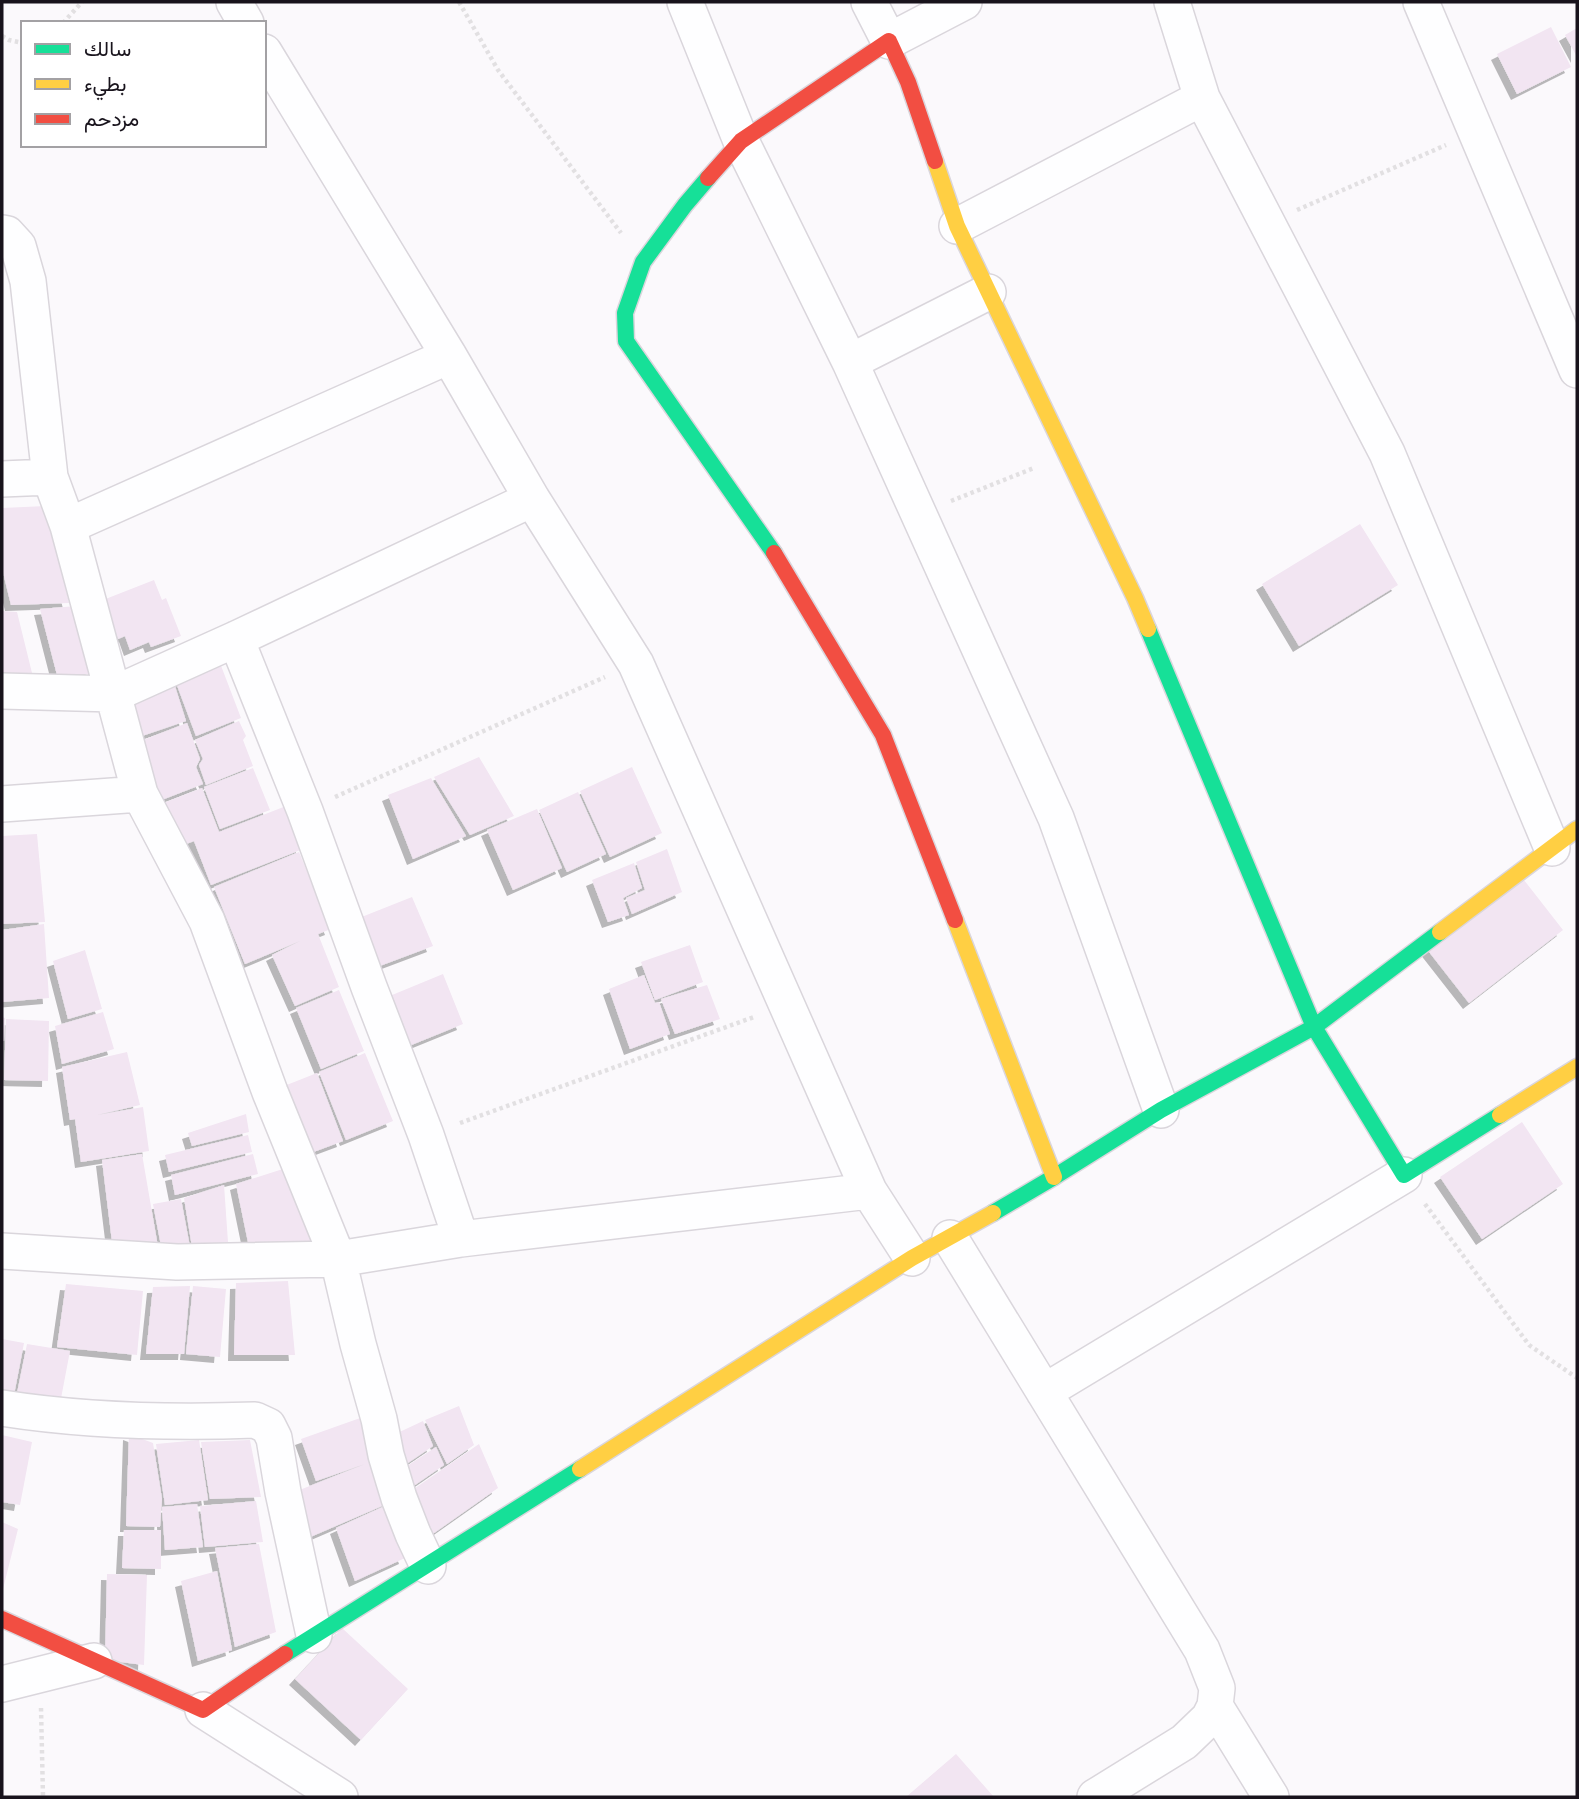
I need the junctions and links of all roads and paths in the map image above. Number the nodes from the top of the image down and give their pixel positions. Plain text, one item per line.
1 (82, 2) edge
2 (234, 2) edge
3 (459, 2) edge
4 (685, 2) edge
5 (869, 2) edge
6 (964, 2) edge
7 (1172, 2) edge
8 (1421, 2) edge
9 (65, 21) edge
10 (245, 21) edge
11 (2, 36) edge
12 (889, 41) junction
13 (21, 43) edge
14 (266, 55) edge
15 (1202, 98) junction
16 (1476, 132) junction
17 (741, 141) junction
18 (1267, 223) junction
19 (957, 226) junction
20 (2, 233) edge
21 (643, 262) junction
22 (988, 292) junction
23 (449, 356) junction
24 (850, 362) junction
25 (1577, 370) edge
26 (1066, 455) junction
27 (50, 477) junction
28 (2, 479) edge
29 (532, 499) junction
30 (918, 515) junction
31 (68, 526) junction
32 (236, 639) junction
33 (636, 664) junction
34 (2, 691) edge
35 (114, 694) junction
36 (140, 794) junction
37 (2, 804) edge
38 (305, 811) junction
39 (1565, 838) edge
40 (788, 1005) junction
41 (1314, 1027) junction
42 (1577, 1067) edge
43 (1161, 1110) junction
44 (426, 1136) junction
45 (1404, 1175) junction
46 (1054, 1177) junction
47 (869, 1191) junction
48 (950, 1238) junction
49 (461, 1239) junction
50 (2, 1251) edge
51 (912, 1258) junction
52 (338, 1259) junction
53 (1577, 1378) edge
54 (1044, 1392) junction
55 (2, 1408) edge
56 (428, 1566) junction
57 (2, 1619) edge
58 (314, 1635) junction
59 (94, 1661) junction
60 (40, 1676) junction
61 (2, 1684) edge
62 (1215, 1706) junction
63 (204, 1710) junction
64 (43, 1797) edge
65 (340, 1797) edge
66 (1095, 1797) edge
67 (1271, 1797) edge

1 - 9 path
2 - 10 street
3 - 21 path
4 - 17 street
5 - 12 street
6 - 12 street
7 - 15 street
8 - 16 street
11 - 13 path
12 - 17 street
12 - 19 street
14 - 23 street
15 - 18 street
15 - 19 street
16 - 18 path
16 - 25 street
17 - 21 street
17 - 24 street
18 - 39 street
19 - 22 street
20 - 27 street
21 - 46 street
22 - 24 street
22 - 26 street
23 - 29 street
23 - 31 street
24 - 30 street
26 - 30 path
26 - 41 street
27 - 28 street
27 - 31 street
29 - 32 street
29 - 33 street
30 - 43 street
31 - 35 street
32 - 35 street
32 - 38 street
33 - 38 path
33 - 40 street
34 - 35 street
35 - 36 street
36 - 37 street
36 - 52 street
38 - 44 street
39 - 41 street
40 - 44 path
40 - 47 street
41 - 43 street
41 - 45 street
42 - 45 street
43 - 46 street
44 - 49 street
45 - 53 path
45 - 54 street
46 - 48 street
47 - 49 street
47 - 51 street
48 - 51 street
48 - 54 street
49 - 52 street
50 - 52 street
51 - 56 street
52 - 56 street
54 - 62 street
55 - 58 street
56 - 58 street
57 - 59 street
58 - 63 street
59 - 60 street
59 - 63 street
60 - 61 street
60 - 64 path
62 - 66 street
62 - 67 street
63 - 65 street

